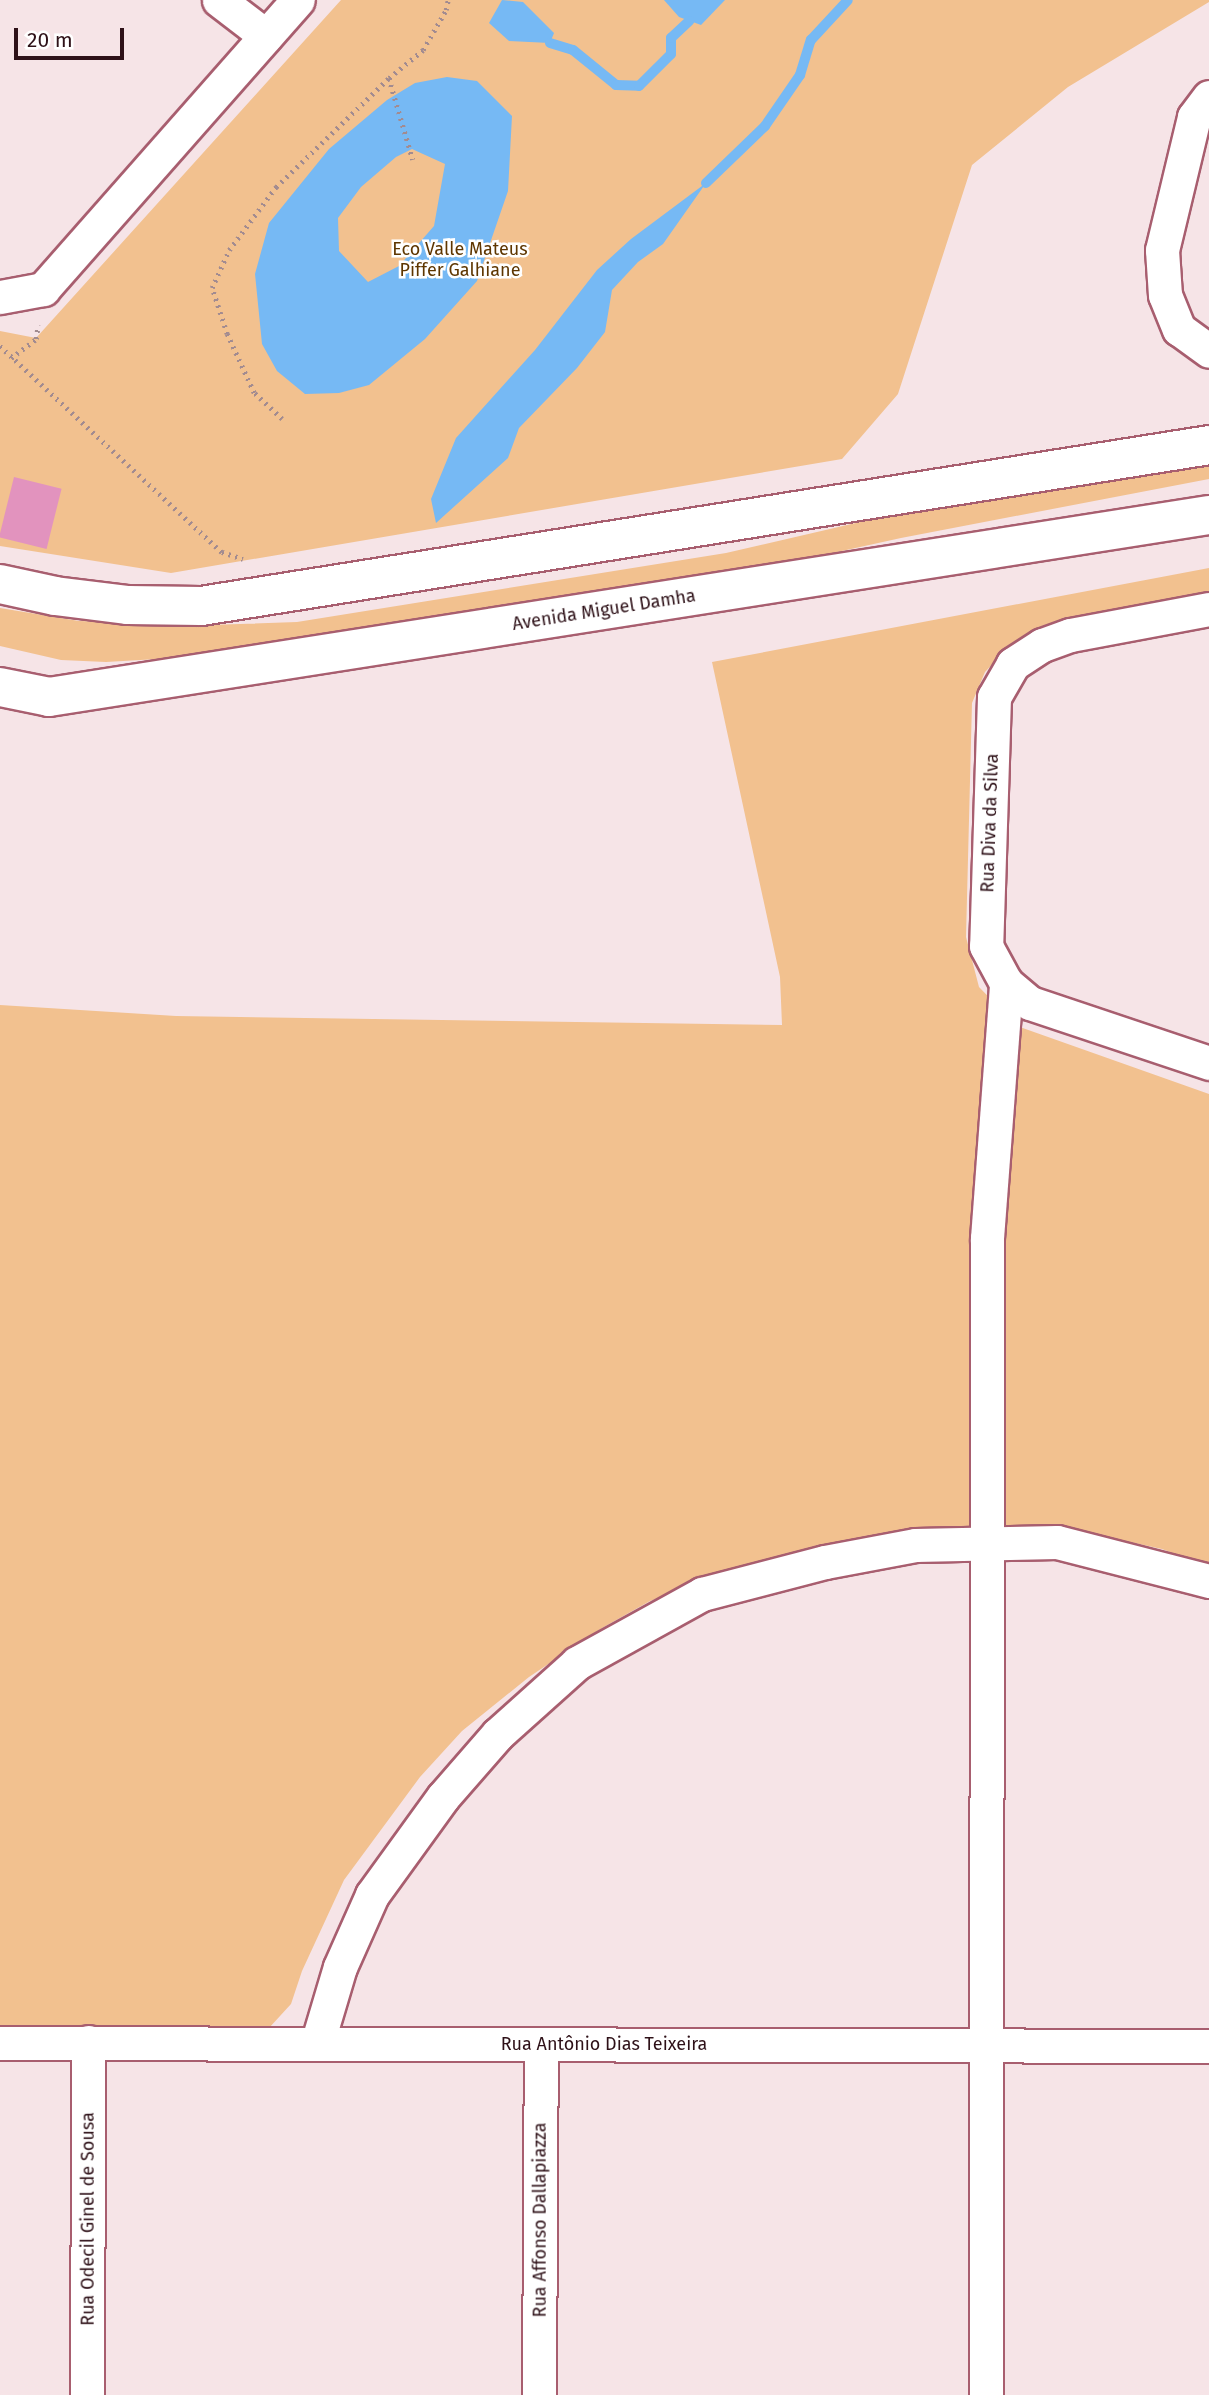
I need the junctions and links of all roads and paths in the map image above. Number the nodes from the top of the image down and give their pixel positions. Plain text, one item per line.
1 (219, 0) edge
2 (298, 0) edge
3 (448, 0) edge
4 (267, 36) junction
5 (389, 78) junction
6 (1209, 97) edge
7 (413, 160) dead end
8 (0, 297) edge
9 (0, 346) edge
10 (1209, 351) edge
11 (282, 419) dead end
12 (1209, 445) edge
13 (1209, 515) edge
14 (246, 560) dead end
15 (0, 584) edge
16 (1209, 609) edge
17 (0, 687) edge
18 (49, 697) junction
19 (0, 703) edge
20 (1006, 983) junction
21 (1209, 1063) edge
22 (988, 1544) junction
23 (1209, 1581) edge
24 (88, 2042) junction
25 (0, 2043) edge
26 (317, 2044) junction
27 (541, 2044) junction
28 (986, 2045) junction
29 (1209, 2046) edge
30 (87, 2395) edge
31 (539, 2395) edge
32 (986, 2395) edge

1 - 4 street
2 - 4 street
3 - 5 path
4 - 8 street
5 - 7 path
5 - 11 path
6 - 10 street
9 - 14 path
12 - 15 street
13 - 18 street, Avenida Miguel Damha
16 - 20 street, Rua Diva da Silva
17 - 18 street, Avenida Miguel Damha
18 - 19 street
20 - 21 street
20 - 22 street
22 - 23 street
22 - 26 street
22 - 28 street
24 - 25 street, Rua Antônio Dias Teixeira
24 - 26 street, Rua Antônio Dias Teixeira
24 - 30 street, Rua Odecil Ginel de Sousa
26 - 27 street, Rua Antônio Dias Teixeira
27 - 28 street, Rua Antônio Dias Teixeira
27 - 31 street, Rua Affonso Dallapiazza
28 - 29 street, Rua Antônio Dias Teixeira
28 - 32 street

